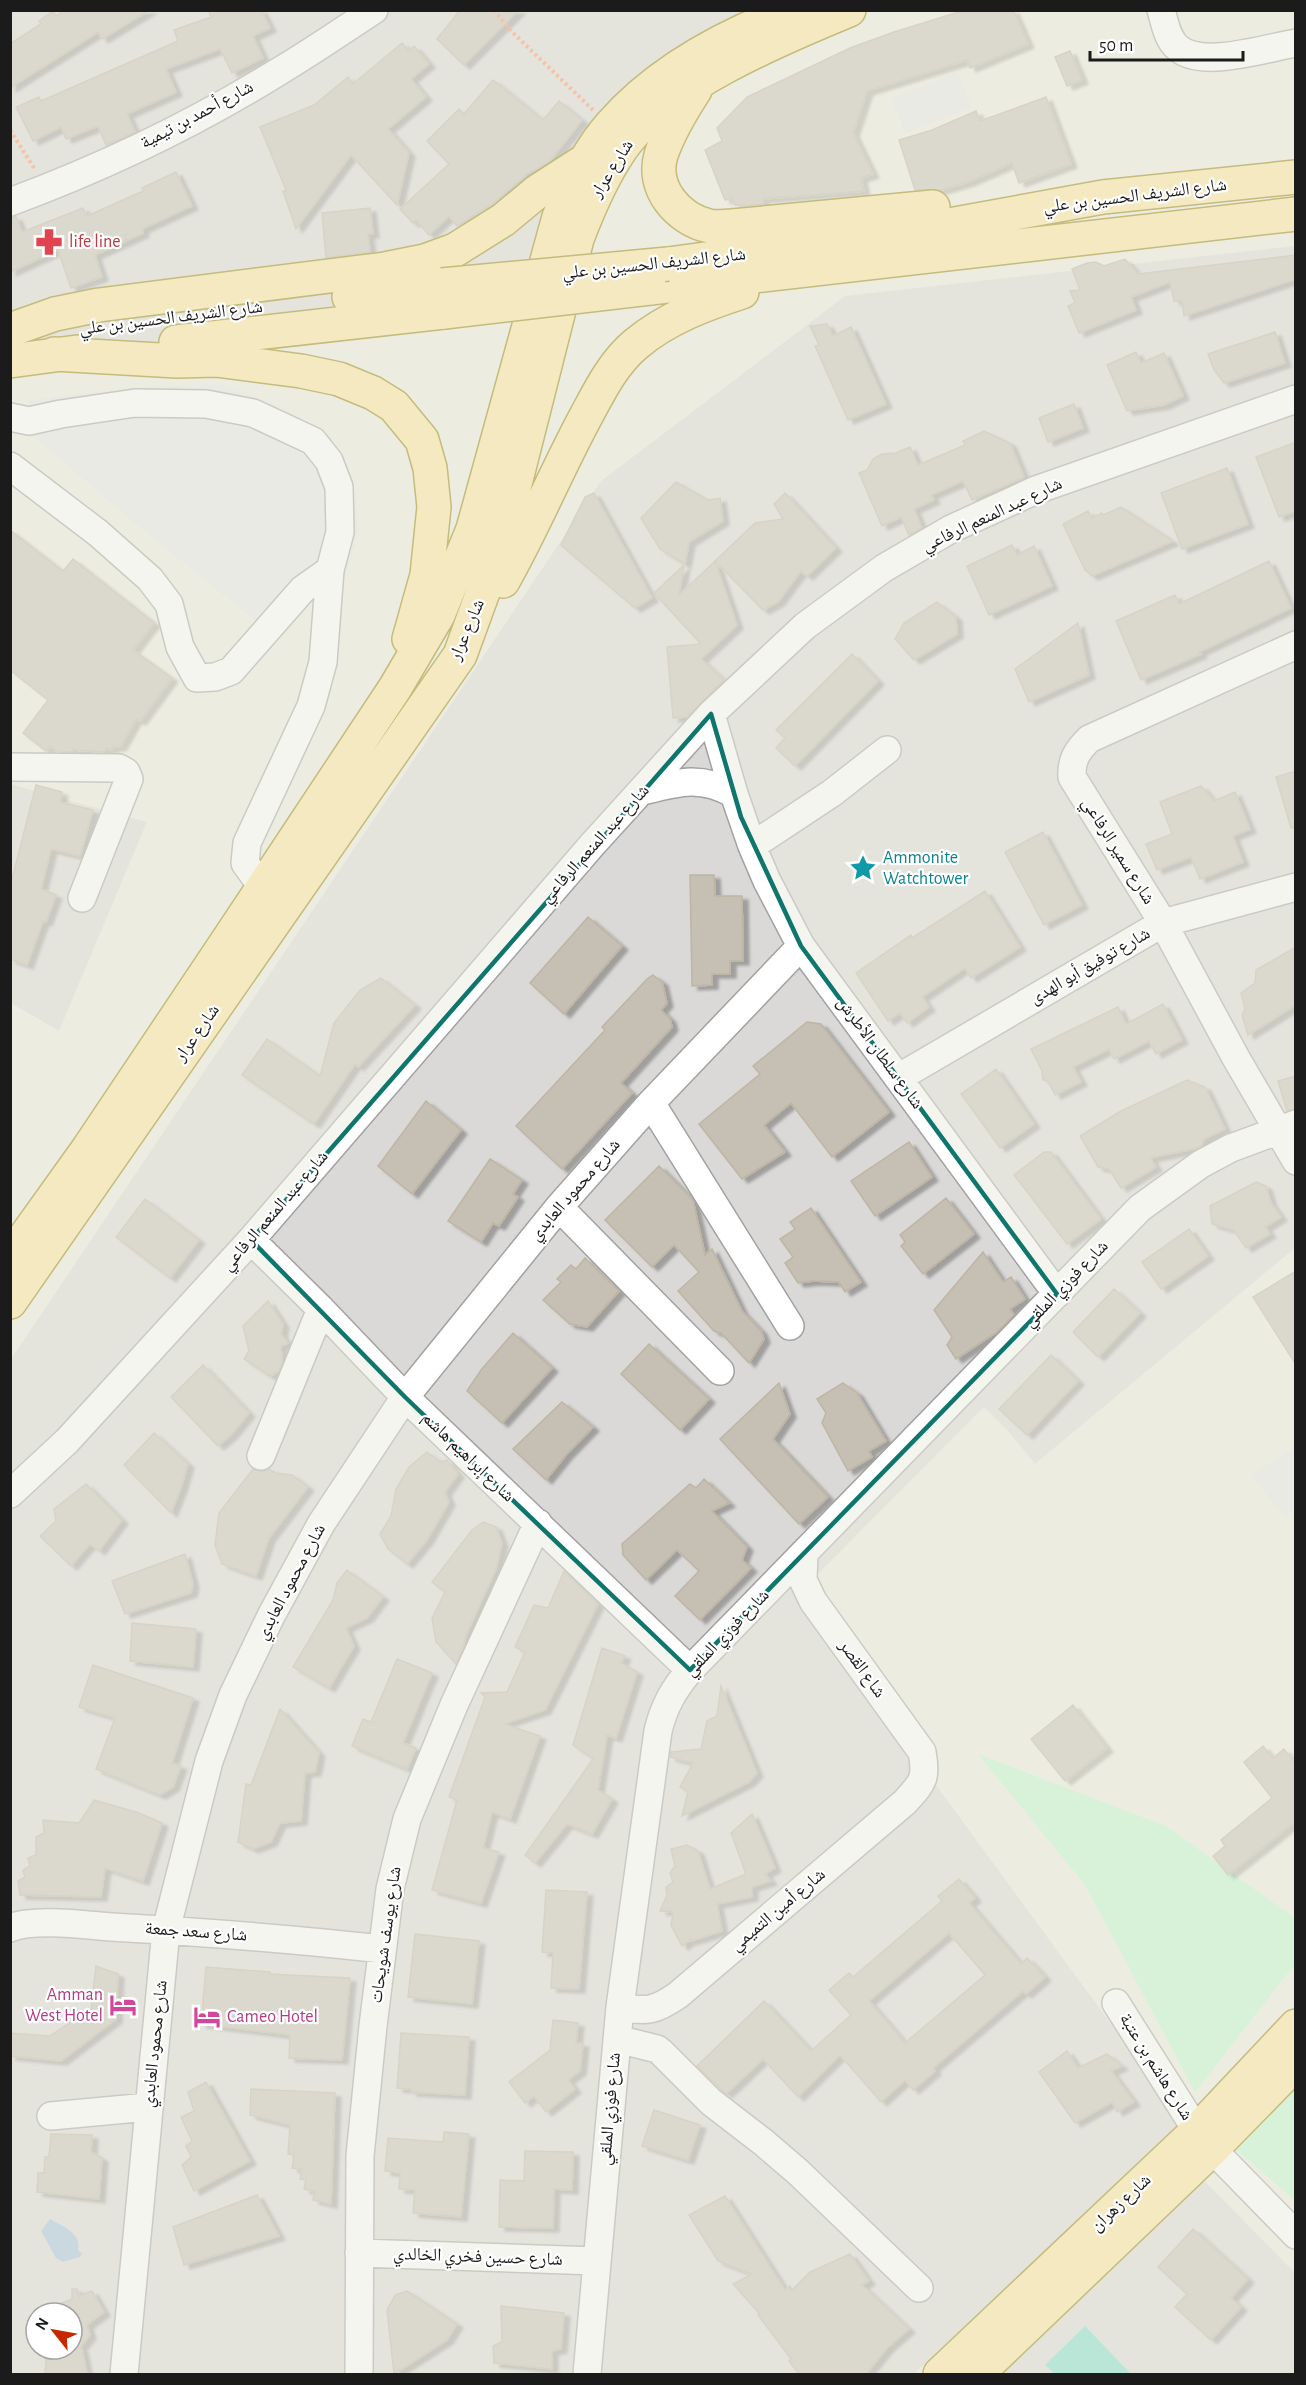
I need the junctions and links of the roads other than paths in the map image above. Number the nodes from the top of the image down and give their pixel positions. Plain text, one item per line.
1 (374, 10) edge
2 (792, 10) edge
3 (849, 10) edge
4 (1161, 10) edge
5 (1296, 43) edge
6 (701, 81) junction
7 (585, 161) junction
8 (1296, 177) edge
9 (1103, 197) junction
10 (10, 202) edge
11 (1296, 214) edge
12 (816, 271) junction
13 (659, 276) junction
14 (443, 298) junction
15 (10, 330) edge
16 (10, 337) edge
17 (54, 354) junction
18 (10, 361) edge
19 (1296, 399) edge
20 (10, 417) edge
21 (10, 466) edge
22 (330, 570) junction
23 (1296, 645) edge
24 (460, 655) junction
25 (394, 688) junction
26 (711, 714) junction
27 (887, 750) dead end
28 (10, 767) edge
29 (643, 791) junction
30 (734, 794) junction
31 (752, 846) junction
32 (1296, 887) edge
33 (263, 888) junction
34 (82, 898) dead end
35 (1163, 923) junction
36 (801, 946) junction
37 (898, 1078) junction
38 (651, 1103) junction
39 (1286, 1127) edge
40 (1296, 1161) edge
41 (559, 1207) junction
42 (251, 1240) junction
43 (10, 1258) edge
44 (1057, 1294) junction
45 (10, 1302) edge
46 (321, 1309) junction
47 (790, 1326) dead end
48 (720, 1371) dead end
49 (405, 1397) junction
50 (261, 1456) dead end
51 (17, 1486) edge
52 (538, 1523) junction
53 (804, 1554) junction
54 (690, 1670) junction
55 (923, 1782) joint
56 (10, 1928) edge
57 (166, 1930) junction
58 (382, 1949) junction
59 (1116, 2003) dead end
60 (620, 2007) junction
61 (1296, 2026) edge
62 (617, 2040) junction
63 (1296, 2063) edge
64 (148, 2107) junction
65 (51, 2116) dead end
66 (1204, 2140) junction
67 (1296, 2235) edge
68 (359, 2253) junction
69 (596, 2261) junction
70 (919, 2288) dead end
71 (124, 2374) edge
72 (358, 2374) edge
73 (587, 2374) edge
74 (940, 2374) edge
75 (977, 2374) edge

1 - 10 street, شارع أحمد بن تيمية
2 - 7 main road, شارع عرار
3 - 6 main road, شارع عرار
4 - 5 street
6 - 9 main road
6 - 24 main road, شارع عرار
7 - 15 main road
7 - 25 main road, شارع عرار
8 - 9 main road, شارع الشريف الحسين بن علي
9 - 13 main road, شارع الشريف الحسين بن علي
11 - 12 main road, شارع الشريف الحسين بن علي
12 - 13 main road, شارع الشريف الحسين بن علي
12 - 24 main road
13 - 14 main road, شارع الشريف الحسين بن علي, bridge
14 - 16 main road, شارع الشريف الحسين بن علي
14 - 17 main road, شارع الشريف الحسين بن علي
17 - 18 main road, شارع الشريف الحسين بن علي
17 - 25 main road
19 - 26 street, شارع عبد المنعم الرفاعي
20 - 22 street
21 - 22 street
22 - 33 street
23 - 35 street, شارع سمير الرفاعي
24 - 45 main road, شارع عرار
25 - 33 main road, شارع عرار
26 - 29 street, شارع عبد المنعم الرفاعي
26 - 30 street, شارع سلطان الأطرش
27 - 31 street
28 - 34 street
29 - 30 street
29 - 42 street, شارع عبد المنعم الرفاعي
30 - 31 street, شارع سلطان الأطرش
31 - 36 street, شارع سلطان الأطرش
32 - 35 street, شارع توفيق أبو الهدى
33 - 43 main road, شارع عرار
35 - 37 street, شارع توفيق أبو الهدى
35 - 39 street, شارع سمير الرفاعي
36 - 37 street, شارع سلطان الأطرش
36 - 38 street, شارع محمود العابدي
37 - 44 street, شارع سلطان الأطرش
38 - 41 street, شارع محمود العابدي
38 - 47 street
39 - 40 street, شارع سمير الرفاعي
39 - 44 street, شارع فوزي الملقي
41 - 48 street
41 - 49 street, شارع محمود العابدي
42 - 46 street, شارع إبراهيم هاشم
42 - 51 street, شارع عبد المنعم الرفاعي
44 - 53 street, شارع فوزي الملقي
46 - 49 street, شارع إبراهيم هاشم
46 - 50 street
49 - 52 street, شارع إبراهيم هاشم
49 - 57 street, شارع محمود العابدي
52 - 54 street, شارع إبراهيم هاشم
52 - 58 street, شارع يوسف شويحات
53 - 54 street, شارع فوزي الملقي
53 - 55 street, شاع القصر
54 - 60 street, شارع فوزي الملقي
55 - 60 street, شارع أمين التميمي
56 - 57 street, شارع سعد جمعة
57 - 58 street, شارع سعد جمعة
57 - 64 street, شارع محمود العابدي
58 - 68 street, شارع يوسف شويحات
59 - 66 street, شارع هاشم بن عتبة
60 - 62 street, شارع فوزي الملقي
61 - 66 main road, شارع زهران
62 - 69 street, شارع فوزي الملقي
62 - 70 street
63 - 66 main road, شارع زهران
64 - 65 street
64 - 71 street, شارع محمود العابدي
66 - 67 street, شارع هاشم بن عتبة
66 - 74 main road, شارع زهران
66 - 75 main road, شارع زهران
68 - 69 street, شارع حسين فخري الخالدي
68 - 72 street, شارع يوسف شويحات
69 - 73 street, شارع فوزي الملقي

